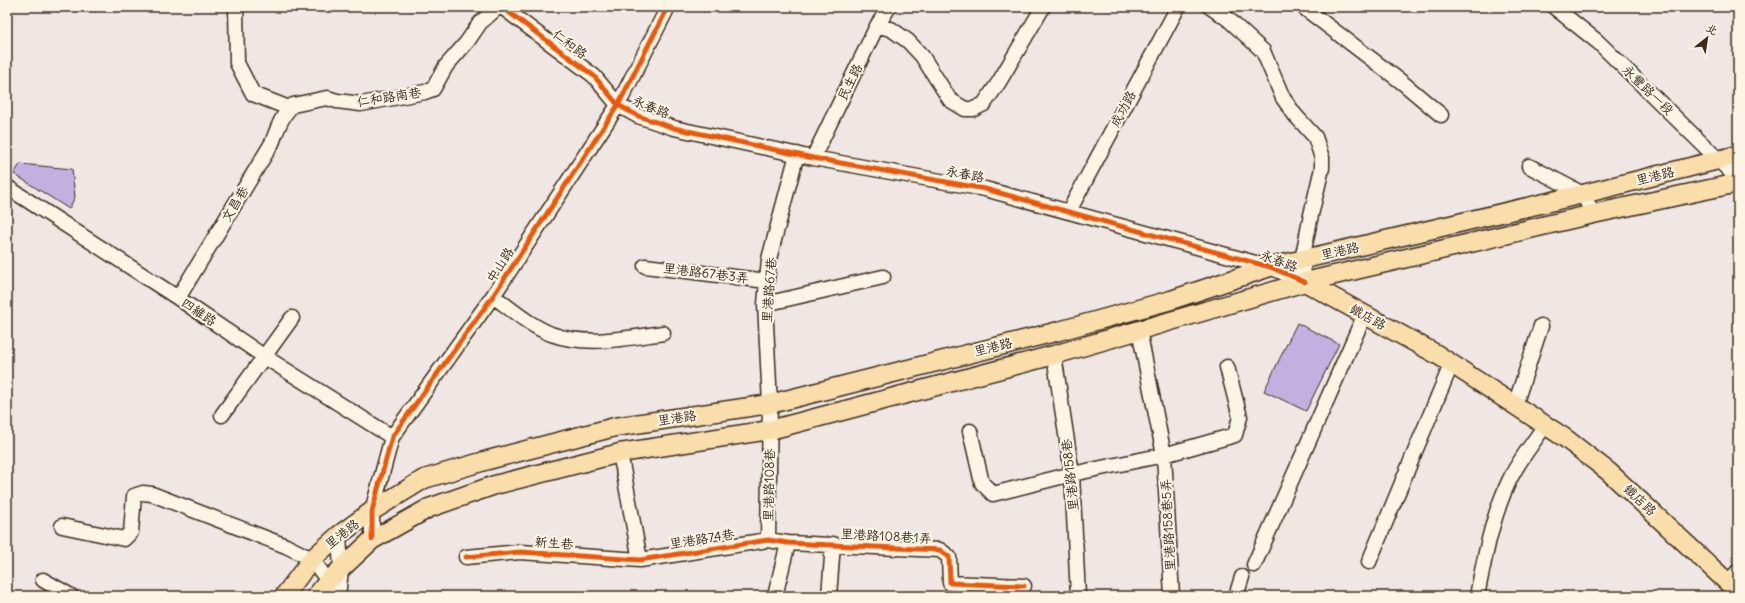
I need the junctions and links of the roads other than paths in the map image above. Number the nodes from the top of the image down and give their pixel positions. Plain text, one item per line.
1 (236, 7) edge
2 (498, 7) edge
3 (502, 7) edge
4 (668, 7) edge
5 (889, 7) edge
6 (1043, 7) edge
7 (1178, 7) edge
8 (1210, 7) edge
9 (1303, 7) edge
10 (1554, 7) edge
11 (877, 26) junction
12 (618, 104) junction
13 (289, 108) junction
14 (1441, 115) dead end
15 (798, 154) junction
16 (1738, 155) edge
17 (813, 158) junction
18 (1720, 159) junction
19 (1529, 166) dead end
20 (1738, 179) edge
21 (1738, 183) edge
22 (7, 187) edge
23 (1583, 194) junction
24 (1069, 211) junction
25 (1593, 214) junction
26 (1302, 260) junction
27 (645, 266) dead end
28 (1270, 268) junction
29 (883, 277) dead end
30 (767, 281) junction
31 (1305, 282) junction
32 (493, 296) junction
33 (178, 298) junction
34 (765, 304) junction
35 (1364, 316) junction
36 (292, 318) dead end
37 (1541, 326) dead end
38 (1140, 330) junction
39 (663, 333) dead end
40 (1054, 356) junction
41 (265, 357) junction
42 (1451, 365) junction
43 (1227, 367) dead end
44 (770, 404) junction
45 (1515, 405) junction
46 (222, 415) dead end
47 (1545, 425) junction
48 (770, 430) junction
49 (970, 431) dead end
50 (392, 437) junction
51 (620, 452) junction
52 (1164, 455) junction
53 (1072, 474) junction
54 (372, 511) junction
55 (62, 526) dead end
56 (339, 535) junction
57 (372, 540) junction
58 (768, 540) junction
59 (788, 543) junction
60 (833, 544) junction
61 (466, 557) dead end
62 (312, 559) junction
63 (640, 560) junction
64 (1370, 562) dead end
65 (1254, 565) dead end
66 (1242, 577) dead end
67 (43, 580) dead end
68 (336, 582) edge
69 (1735, 582) edge
70 (1024, 586) dead end
71 (72, 596) edge
72 (284, 596) edge
73 (316, 596) edge
74 (775, 596) edge
75 (829, 596) edge
76 (1078, 596) edge
77 (1172, 596) edge
78 (1236, 596) edge
79 (1477, 596) edge

1 - 13 street
2 - 13 street, 仁和路南巷
3 - 12 street, 仁和路
4 - 12 street, 中山路
5 - 11 street, 民生路
6 - 11 street
7 - 24 street, 成功路
8 - 26 street
9 - 14 street
10 - 18 street, 永豐路一段
11 - 17 street, 民生路
12 - 15 street, 永春路
12 - 32 street, 中山路
13 - 33 street, 文昌巷
15 - 17 street, 永春路
15 - 30 street, 里港路67巷
16 - 18 main road, 里港路
17 - 24 street, 永春路
18 - 20 street, 永豐路一段
18 - 23 main road, 里港路
19 - 23 street
21 - 25 main road, 里港路
22 - 33 street, 四維路
23 - 25 street
23 - 26 main road, 里港路
24 - 28 street, 永春路
25 - 31 main road, 里港路
26 - 28 main road, 里港路
26 - 31 street
27 - 30 street, 里港路67巷3弄
28 - 31 street, 永春路
28 - 44 main road, 里港路
29 - 34 street
30 - 34 street, 里港路67巷
31 - 35 main road, 鐵店路
31 - 38 main road, 里港路
32 - 39 street
32 - 50 street, 中山路
33 - 41 street, 四維路
34 - 44 street, 里港路67巷
35 - 42 main road, 鐵店路
35 - 65 street
36 - 41 street
37 - 45 street
38 - 40 main road, 里港路
38 - 52 street, 里港路158巷5弄
40 - 48 main road, 里港路
40 - 53 street, 里港路158巷
41 - 46 street
41 - 50 street, 四維路
42 - 45 main road, 鐵店路
42 - 64 street
43 - 52 street
44 - 48 street, 里港路67巷
44 - 54 main road, 里港路
45 - 47 main road, 鐵店路
47 - 69 main road, 鐵店路
47 - 79 street
48 - 51 main road, 里港路
48 - 58 street, 里港路108巷
49 - 53 street
50 - 54 street, 中山路
51 - 57 main road, 里港路
51 - 63 street
52 - 53 street
52 - 77 street, 里港路158巷5弄
53 - 76 street, 里港路158巷
54 - 56 main road, 里港路
54 - 57 street, 中山路
55 - 62 street
56 - 62 main road, 里港路
56 - 68 street
57 - 68 main road, 里港路
58 - 59 street, 里港路108巷1弄
58 - 63 street, 里港路74巷
59 - 60 street, 里港路108巷1弄
59 - 74 street
60 - 70 street, 里港路108巷1弄
60 - 75 street
61 - 63 street, 新生巷
62 - 68 street
62 - 72 main road, 里港路
66 - 78 street
67 - 71 street
68 - 73 main road, 里港路

